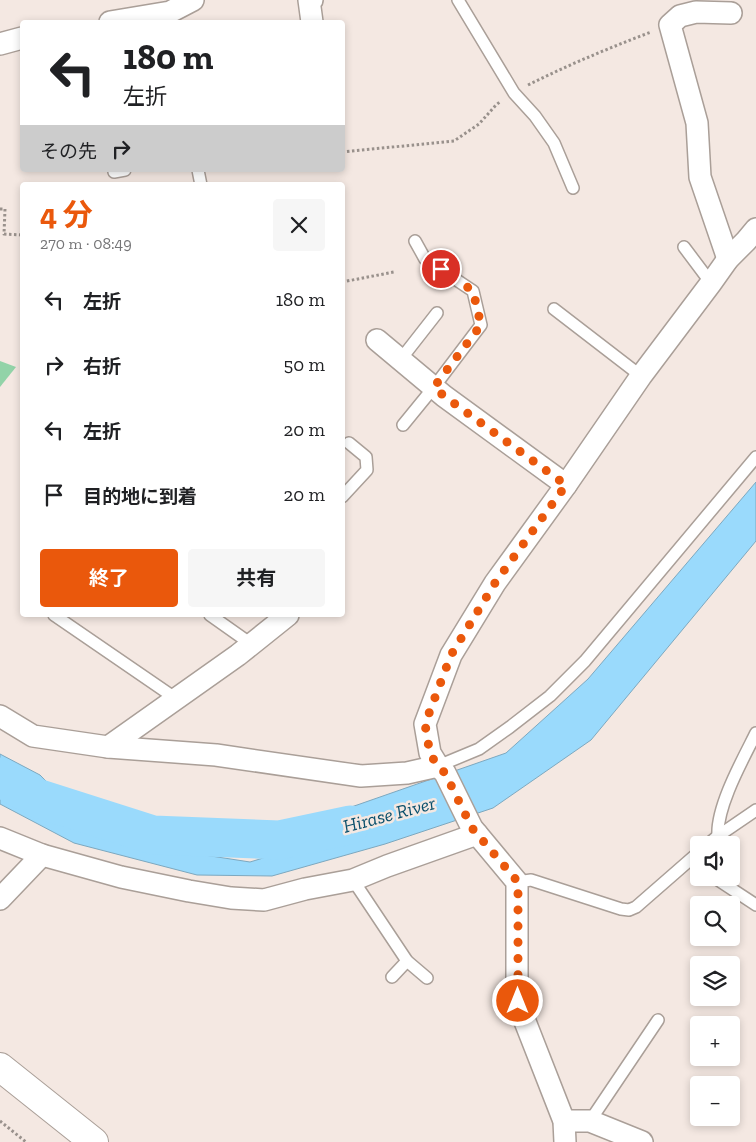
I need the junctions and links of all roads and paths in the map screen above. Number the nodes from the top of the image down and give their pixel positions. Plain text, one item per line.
1 (193, 0) edge
2 (312, 0) edge
3 (458, 0) edge
4 (732, 6) edge
5 (170, 17) edge
6 (134, 20) edge
7 (312, 20) edge
8 (573, 188) dead end
9 (0, 209) edge
10 (756, 229) edge
11 (20, 235) edge
12 (415, 240) dead end
13 (684, 247) dead end
14 (728, 258) junction
15 (394, 272) dead end
16 (345, 281) edge
17 (711, 283) junction
18 (554, 309) dead end
19 (437, 313) dead end
20 (377, 340) dead end
21 (401, 359) junction
22 (641, 376) junction
23 (434, 387) junction
24 (403, 425) dead end
25 (349, 443) dead end
26 (756, 458) edge
27 (566, 485) junction
28 (345, 495) edge
29 (57, 617) edge
30 (213, 617) edge
31 (286, 617) edge
32 (252, 644) junction
33 (175, 698) junction
34 (0, 716) edge
35 (756, 732) edge
36 (108, 747) junction
37 (441, 769) junction
38 (756, 810) edge
39 (475, 831) junction
40 (718, 836) joint
41 (0, 838) edge
42 (42, 855) junction
43 (690, 867) edge
44 (352, 880) junction
45 (518, 882) junction
46 (728, 886) edge
47 (0, 899) edge
48 (756, 904) edge
49 (407, 961) junction
50 (392, 977) dead end
51 (427, 978) dead end
52 (658, 1020) dead end
53 (0, 1067) edge
54 (0, 1121) edge
55 (564, 1121) junction
56 (590, 1121) junction
57 (26, 1142) edge
58 (94, 1142) edge
59 (565, 1142) edge
60 (642, 1142) edge

1 - 5 street
2 - 7 street
3 - 8 lane
4 - 14 street
5 - 6 street
9 - 11 path
10 - 14 street
12 - 23 lane
13 - 17 lane
14 - 17 street
15 - 16 path
17 - 22 street
18 - 22 lane
19 - 21 lane
20 - 21 street
21 - 23 street
22 - 27 street
23 - 24 lane
23 - 27 street
25 - 28 lane
26 - 37 lane
27 - 37 street
29 - 33 lane
30 - 32 lane
31 - 32 street
32 - 33 street
33 - 36 street
34 - 36 street
35 - 40 lane
36 - 37 street
37 - 39 street
38 - 40 lane
39 - 44 street
39 - 45 street
41 - 42 street
42 - 44 street
42 - 47 street
43 - 45 lane
44 - 49 lane
45 - 55 street
46 - 48 lane
49 - 50 lane
49 - 51 lane
52 - 56 lane
53 - 58 main road
54 - 57 path
55 - 56 street
55 - 59 street
56 - 60 street

